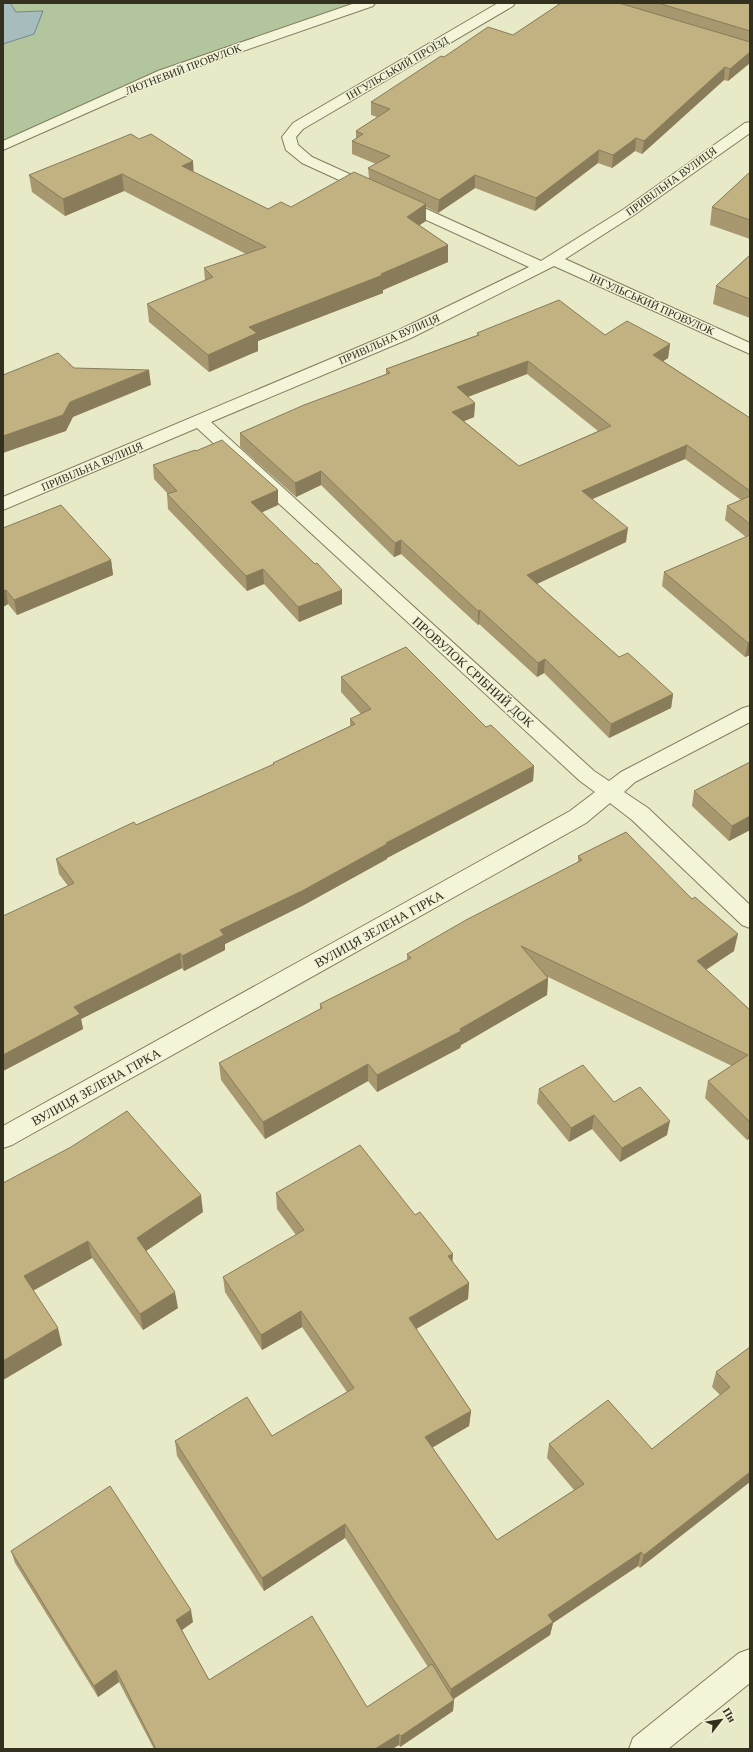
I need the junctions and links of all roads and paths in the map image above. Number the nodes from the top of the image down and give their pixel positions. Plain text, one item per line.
1 (368, 3) edge
2 (508, 3) edge
3 (750, 126) edge
4 (289, 137) joint
5 (3, 146) edge
6 (548, 263) junction
7 (750, 349) edge
8 (199, 421) junction
9 (3, 504) edge
10 (750, 714) edge
11 (610, 791) junction
12 (750, 919) edge
13 (3, 1138) edge
14 (750, 1664) edge
15 (644, 1749) edge

1 - 5 street, ЛЮТНЕВИЙ ПРОВУЛОК
2 - 4 street, ІНГУЛЬСЬКИЙ ПРОЇЗД
3 - 6 street, ПРИВІЛЬНА ВУЛИЦЯ
4 - 6 street, ІНГУЛЬСЬКИЙ ПРОВУЛОК
6 - 7 street, ІНГУЛЬСЬКИЙ ПРОВУЛОК
6 - 8 street, ПРИВІЛЬНА ВУЛИЦЯ
8 - 9 street, ПРИВІЛЬНА ВУЛИЦЯ
8 - 11 street, ПРОВУЛОК СРІБНИЙ ДОК
10 - 11 street, ВУЛИЦЯ ЗЕЛЕНА ГІРКА
11 - 12 street, ПРОВУЛОК СРІБНИЙ ДОК
11 - 13 street, ВУЛИЦЯ ЗЕЛЕНА ГІРКА
14 - 15 street

